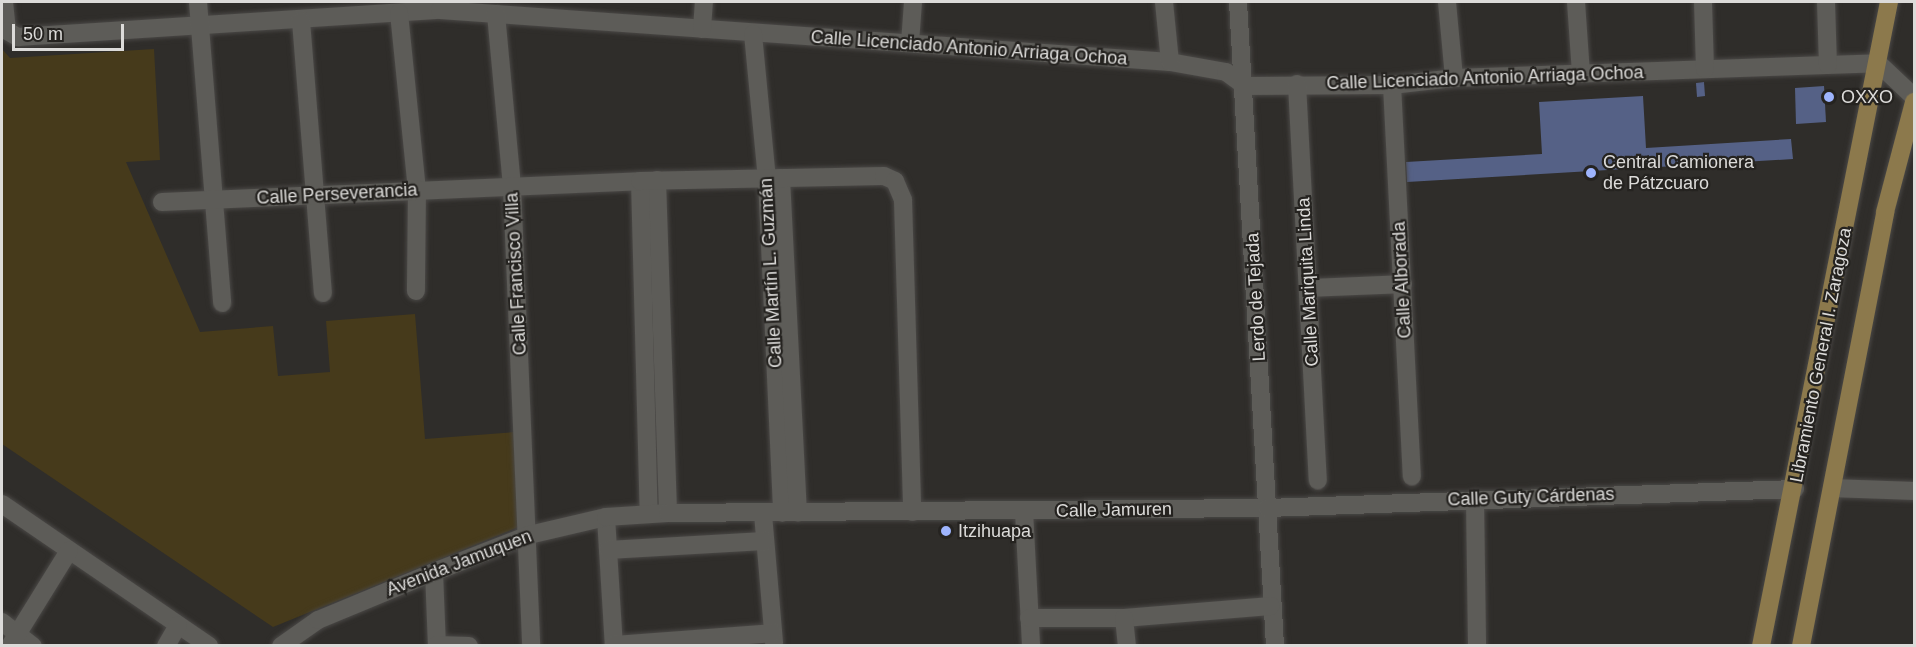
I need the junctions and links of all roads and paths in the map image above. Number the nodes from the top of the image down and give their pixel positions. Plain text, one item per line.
1 (4, 2) edge
2 (198, 2) edge
3 (704, 2) edge
4 (913, 2) edge
5 (1164, 2) edge
6 (1238, 2) edge
7 (1447, 2) edge
8 (1576, 2) edge
9 (1703, 2) edge
10 (1826, 2) edge
11 (1889, 2) edge
12 (440, 6) edge
13 (399, 13) junction
14 (496, 14) junction
15 (301, 21) junction
16 (198, 25) junction
17 (702, 29) junction
18 (753, 34) junction
19 (910, 43) junction
20 (1170, 62) junction
21 (1878, 63) junction
22 (1828, 65) junction
23 (1705, 69) junction
24 (1581, 74) junction
25 (1454, 78) junction
26 (1297, 84) junction
27 (1392, 85) junction
28 (1245, 86) junction
29 (1914, 97) edge
30 (1914, 102) edge
31 (774, 178) junction
32 (648, 180) junction
33 (512, 187) junction
34 (417, 189) junction
35 (316, 196) junction
36 (216, 200) junction
37 (162, 202) dead end
38 (1403, 284) junction
39 (1309, 288) junction
40 (416, 291) dead end
41 (323, 293) dead end
42 (222, 303) dead end
43 (654, 354) junction
44 (1412, 476) dead end
45 (1318, 480) dead end
46 (1832, 488) junction
47 (1795, 489) junction
48 (1914, 491) edge
49 (1475, 499) junction
50 (2, 504) edge
51 (1267, 508) junction
52 (1024, 511) junction
53 (912, 512) junction
54 (668, 513) junction
55 (790, 513) junction
56 (649, 514) junction
57 (763, 514) junction
58 (606, 517) junction
59 (529, 535) junction
60 (764, 541) junction
61 (608, 550) junction
62 (69, 551) junction
63 (434, 572) junction
64 (1271, 606) junction
65 (1029, 618) junction
66 (1124, 618) junction
67 (2, 622) edge
68 (178, 625) junction
69 (774, 639) edge
70 (14, 640) edge
71 (33, 645) edge
72 (166, 645) edge
73 (209, 645) edge
74 (281, 645) edge
75 (437, 645) edge
76 (469, 645) edge
77 (531, 645) edge
78 (614, 645) edge
79 (1031, 645) edge
80 (1127, 645) edge
81 (1275, 645) edge
82 (1477, 645) edge
83 (1761, 645) edge
84 (1801, 645) edge

1 - 16 street, Calle Licenciado Antonio Arriaga Ochoa
2 - 16 street
3 - 17 street
4 - 19 street
5 - 20 street
6 - 28 street, Lerdo de Tejada
7 - 25 street
8 - 24 street
9 - 23 street
10 - 22 street
11 - 21 main road, Libramiento General I. Zaragoza
12 - 13 street, Calle Licenciado Antonio Arriaga Ochoa
12 - 14 street, Calle Licenciado Antonio Arriaga Ochoa
13 - 15 street, Calle Licenciado Antonio Arriaga Ochoa
13 - 34 street
14 - 17 street, Calle Licenciado Antonio Arriaga Ochoa
14 - 33 street, Calle Francisco Villa
15 - 16 street, Calle Licenciado Antonio Arriaga Ochoa
15 - 35 street
16 - 36 street
17 - 18 street, Calle Licenciado Antonio Arriaga Ochoa
18 - 19 street, Calle Licenciado Antonio Arriaga Ochoa
18 - 31 street, Calle Martín L. Guzmán
19 - 20 street, Calle Licenciado Antonio Arriaga Ochoa
20 - 28 street, Calle Licenciado Antonio Arriaga Ochoa
21 - 22 street, Calle Licenciado Antonio Arriaga Ochoa
21 - 29 street
21 - 47 main road, Libramiento General I. Zaragoza
22 - 23 street, Calle Licenciado Antonio Arriaga Ochoa
23 - 24 street, Calle Licenciado Antonio Arriaga Ochoa
24 - 25 street, Calle Licenciado Antonio Arriaga Ochoa
25 - 27 street, Calle Licenciado Antonio Arriaga Ochoa
26 - 27 street, Calle Licenciado Antonio Arriaga Ochoa
26 - 28 street, Calle Licenciado Antonio Arriaga Ochoa
26 - 39 street, Calle Mariquita Linda
27 - 38 street, Calle Alborada
28 - 51 street, Lerdo de Tejada
30 - 46 main road, Libramiento General I. Zaragoza
31 - 32 street, Calle Perseverancia
31 - 53 street, Calle Perseverancia
31 - 55 street, Calle Martín L. Guzmán
32 - 33 street, Calle Perseverancia
32 - 43 street
33 - 34 street, Calle Perseverancia
33 - 59 street, Calle Francisco Villa
34 - 35 street, Calle Perseverancia
34 - 40 street
35 - 36 street, Calle Perseverancia
35 - 41 street
36 - 37 street, Calle Perseverancia
36 - 42 street
38 - 39 street
38 - 44 street, Calle Alborada
39 - 45 street, Calle Mariquita Linda
43 - 54 street
43 - 56 street
46 - 48 street
46 - 84 main road, Libramiento General I. Zaragoza
47 - 49 street, Calle Guty Cárdenas
47 - 83 main road, Libramiento General I. Zaragoza
49 - 51 street, Calle Guty Cárdenas
49 - 82 street
50 - 62 street
51 - 52 street, Calle Jamuren
51 - 64 street, Lerdo de Tejada
52 - 53 street, Calle Jamuren
52 - 65 street
53 - 55 street, Calle Jamuren
54 - 56 street, Avenida Jamuquen
54 - 57 street, Avenida Jamuquen
55 - 57 street, Calle Jamuren
56 - 58 street, Avenida Jamuquen
57 - 60 street
58 - 59 street, Avenida Jamuquen
58 - 61 street
59 - 63 street, Avenida Jamuquen
59 - 77 street, Calle Francisco Villa
60 - 61 street
60 - 69 street
61 - 78 street
62 - 68 street
62 - 70 street
63 - 74 street, Avenida Jamuquen
63 - 75 street
64 - 66 street
64 - 81 street, Lerdo de Tejada
65 - 66 street
65 - 79 street
66 - 80 street
67 - 70 street
68 - 72 street
68 - 73 street
69 - 78 street
70 - 71 street
75 - 76 street

